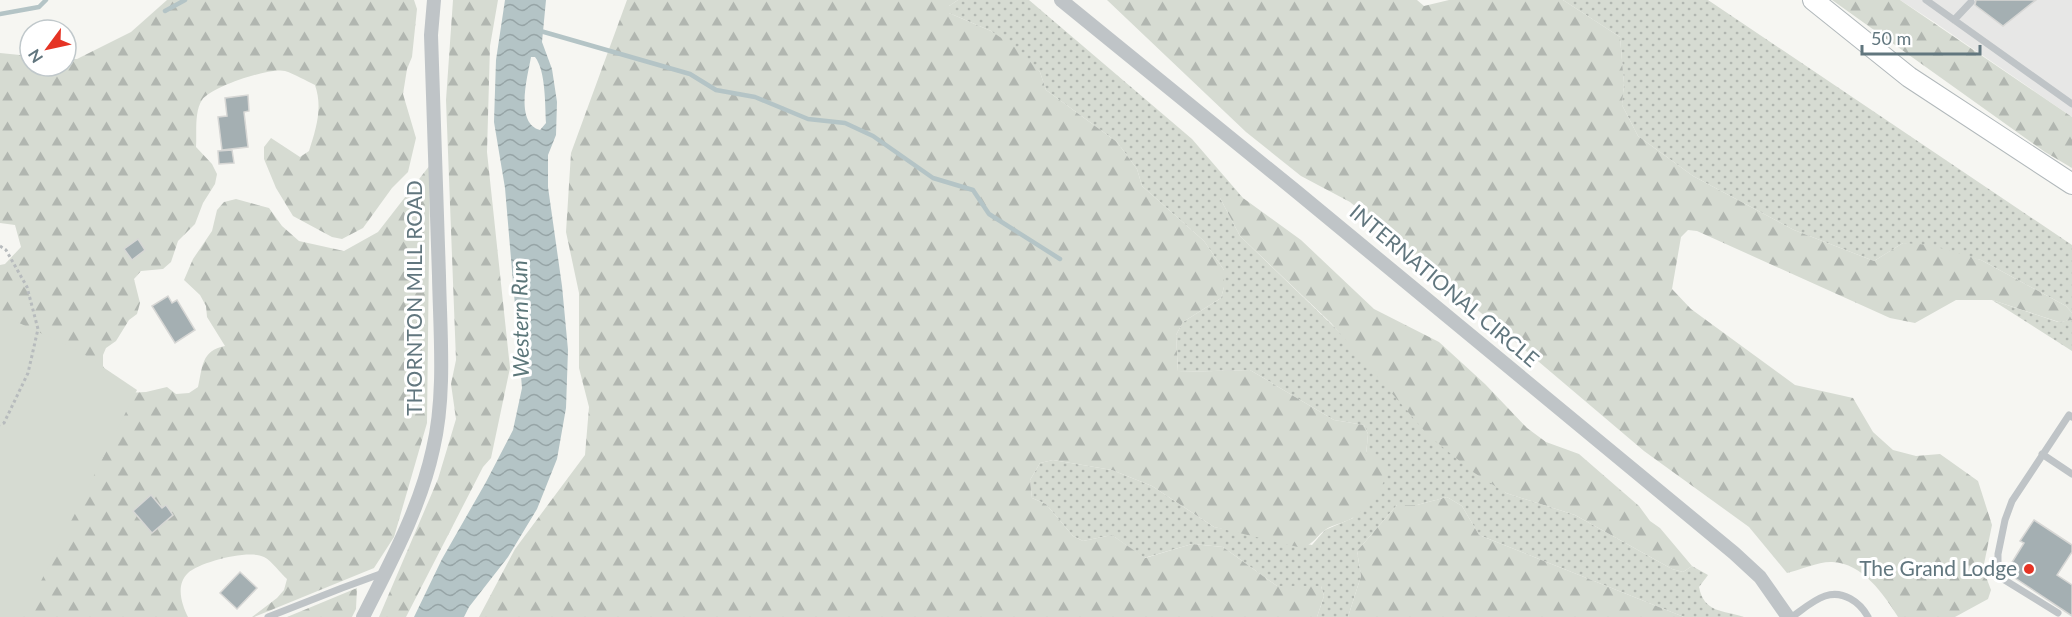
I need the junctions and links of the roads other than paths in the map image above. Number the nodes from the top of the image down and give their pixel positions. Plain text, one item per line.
1 (434, 0) edge
2 (1061, 0) edge
3 (1813, 0) edge
4 (1927, 0) edge
5 (1971, 2) dead end
6 (1954, 20) junction
7 (2072, 104) edge
8 (2072, 184) edge
9 (2072, 417) edge
10 (2042, 453) junction
11 (2072, 474) edge
12 (386, 573) junction
13 (2058, 614) dead end
14 (268, 617) edge
15 (363, 617) edge
16 (1790, 617) edge
17 (1868, 617) edge

1 - 12 street, THORNTON MILL ROAD
2 - 16 street, INTERNATIONAL CIRCLE
3 - 8 main road
4 - 6 lane
5 - 6 lane
6 - 7 lane
9 - 10 lane
10 - 11 lane
10 - 13 lane
12 - 14 lane
12 - 15 street, THORNTON MILL ROAD
16 - 17 lane

